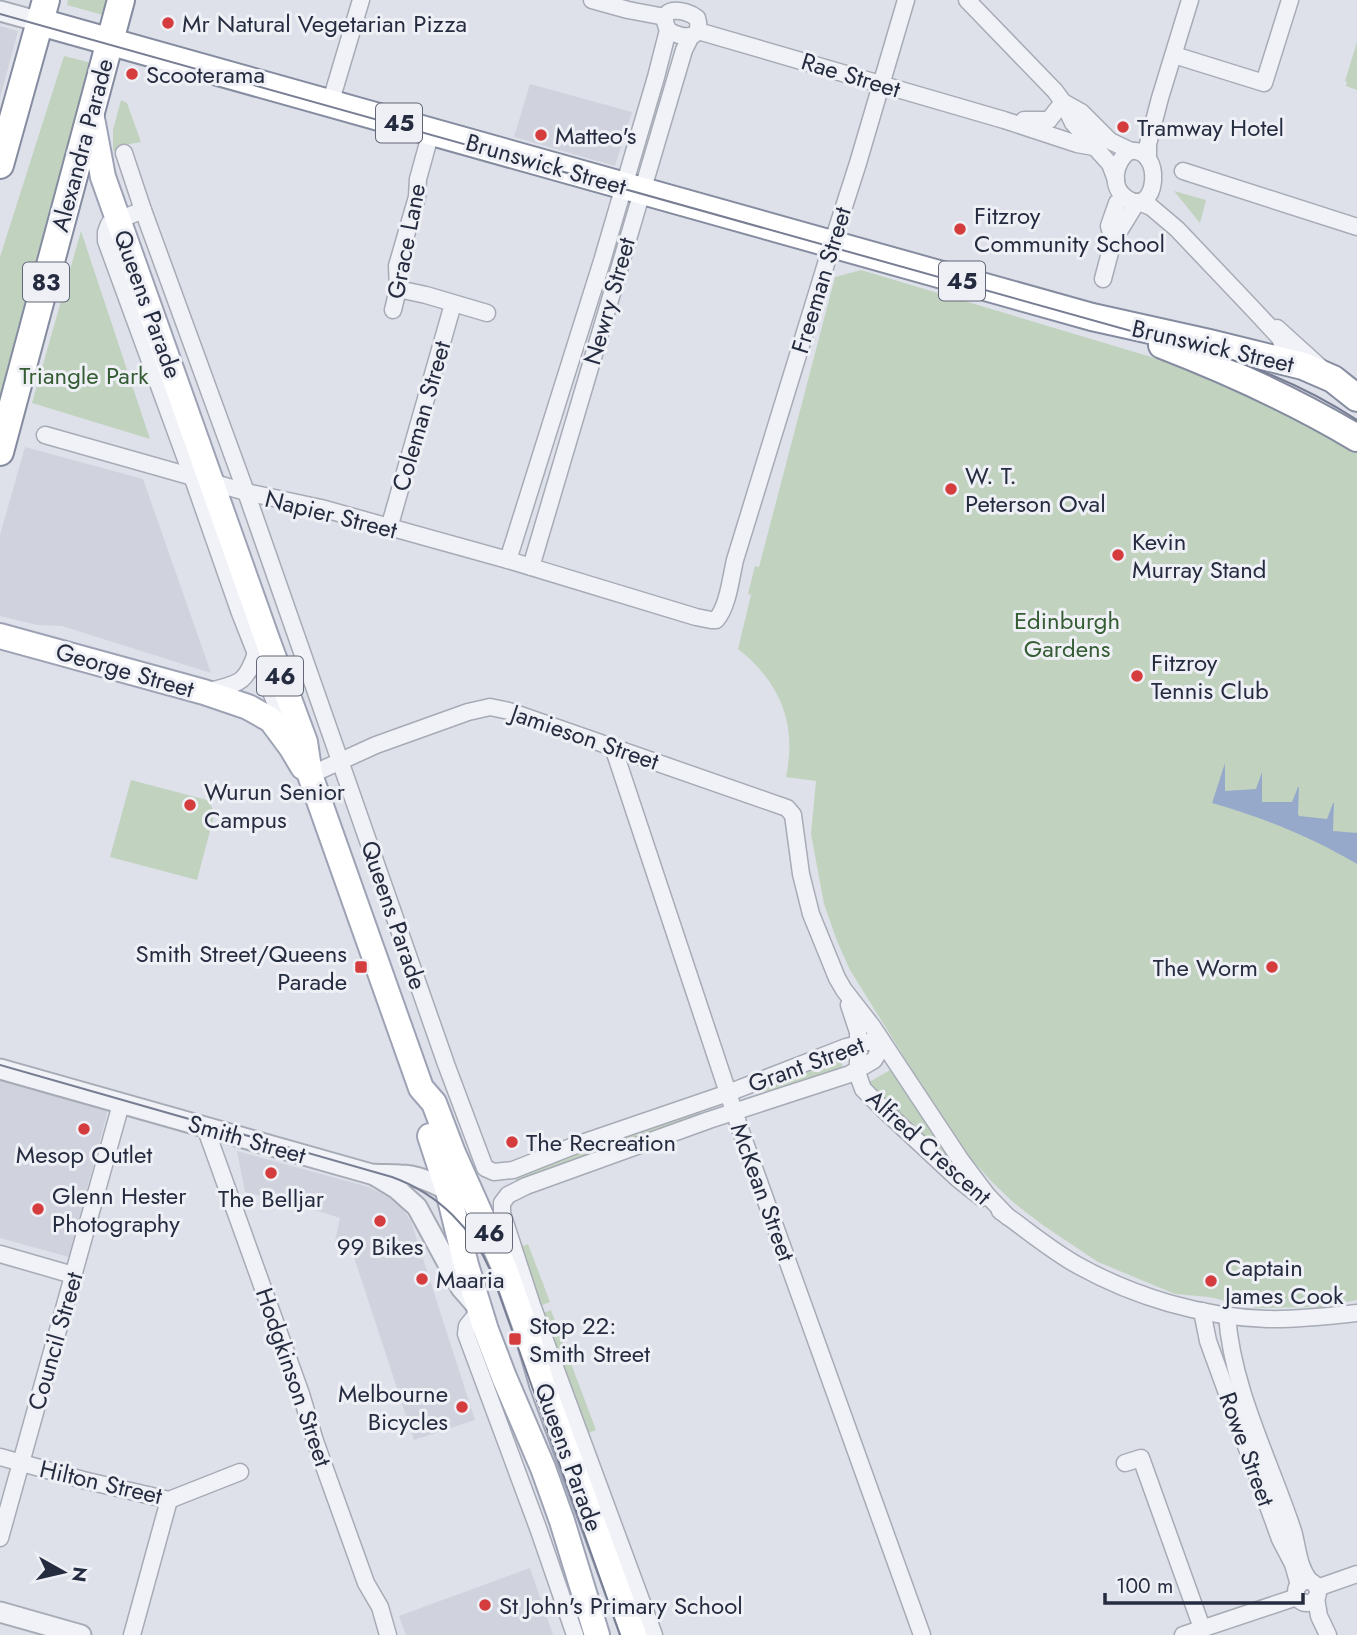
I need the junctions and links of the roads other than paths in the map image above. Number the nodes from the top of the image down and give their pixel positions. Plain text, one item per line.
1 (121, 0) edge
2 (361, 0) edge
3 (592, 0) edge
4 (702, 0) edge
5 (906, 0) edge
6 (968, 0) edge
7 (1190, 0) edge
8 (1290, 0) edge
9 (0, 11) edge
10 (43, 11) edge
11 (671, 14) edge
12 (695, 28) junction
13 (109, 41) junction
14 (1174, 55) junction
15 (880, 84) junction
16 (1160, 98) junction
17 (1063, 102) junction
18 (330, 104) junction
19 (91, 113) junction
20 (1004, 120) junction
21 (431, 132) junction
22 (1094, 147) junction
23 (1132, 151) junction
24 (124, 153) dead end
25 (1148, 159) junction
26 (0, 165) edge
27 (1183, 171) dead end
28 (1116, 180) junction
29 (1153, 187) junction
30 (633, 188) junction
31 (1138, 202) junction
32 (1116, 203) dead end
33 (143, 210) junction
34 (117, 219) junction
35 (1357, 226) edge
36 (1177, 229) junction
37 (1113, 241) junction
38 (832, 244) junction
39 (1103, 279) dead end
40 (398, 289) junction
41 (453, 304) junction
42 (1254, 309) junction
43 (393, 310) dead end
44 (487, 313) dead end
45 (1092, 317) junction
46 (1289, 363) junction
47 (205, 379) junction
48 (1333, 379) junction
49 (171, 391) junction
50 (1357, 398) edge
51 (45, 435) dead end
52 (1357, 438) edge
53 (0, 452) edge
54 (202, 479) junction
55 (246, 492) junction
56 (389, 528) junction
57 (508, 560) junction
58 (531, 567) junction
59 (714, 614) joint
60 (0, 636) edge
61 (262, 647) junction
62 (269, 686) junction
63 (204, 692) junction
64 (248, 707) junction
65 (613, 747) junction
66 (301, 752) junction
67 (338, 755) junction
68 (310, 775) junction
69 (791, 811) joint
70 (844, 990) junction
71 (880, 1039) junction
72 (858, 1044) junction
73 (0, 1069) edge
74 (858, 1070) junction
75 (421, 1088) junction
76 (728, 1093) junction
77 (121, 1104) junction
78 (734, 1112) junction
79 (205, 1128) junction
80 (607, 1134) junction
81 (614, 1153) junction
82 (510, 1170) junction
83 (489, 1171) joint
84 (371, 1174) junction
85 (517, 1190) junction
86 (449, 1191) junction
87 (1008, 1217) junction
88 (484, 1222) junction
89 (0, 1254) edge
90 (73, 1275) junction
91 (480, 1310) junction
92 (1202, 1311) junction
93 (1357, 1312) edge
94 (1227, 1315) junction
95 (0, 1457) edge
96 (21, 1463) junction
97 (1125, 1464) dead end
98 (240, 1472) dead end
99 (169, 1500) junction
100 (0, 1538) edge
101 (1357, 1574) edge
102 (1307, 1592) junction
103 (0, 1612) edge
104 (0, 1625) edge
105 (1202, 1628) junction
106 (388, 1632) edge
107 (34, 1635) edge
108 (81, 1635) edge
109 (132, 1635) edge
110 (575, 1635) edge
111 (597, 1635) edge
112 (634, 1635) edge
113 (654, 1635) edge
114 (922, 1635) edge
115 (1183, 1635) edge
116 (1317, 1635) edge
117 (1328, 1635) edge

1 - 13 highway, Alexandra Parade / 46
2 - 18 street
3 - 11 street
4 - 12 street, Newry Street
5 - 15 street, Freeman Street
6 - 17 street
7 - 14 street
8 - 14 street
9 - 10 street, Brunswick Street / 45
10 - 13 highway, Brunswick Street / 45
10 - 26 highway
11 - 12 street
11 - 12 street
11 - 30 street, Newry Street
12 - 15 street, Rae Street
12 - 30 street, Newry Street
13 - 18 highway, Brunswick Street / 45
13 - 19 highway, Alexandra Parade / 46
14 - 16 street
15 - 20 street, Rae Street
15 - 38 street, Freeman Street
16 - 23 street
16 - 25 street
17 - 20 street, Rae Street
17 - 22 street
17 - 23 street
18 - 21 highway, Brunswick Street / 45
19 - 34 main road, Queens Parade / 46
19 - 53 highway, Alexandra Parade / 83
20 - 22 street, Rae Street
21 - 30 highway, Brunswick Street / 45
21 - 40 street, Grace Lane
22 - 28 street
23 - 25 street
23 - 28 street
24 - 33 street, Queens Parade
25 - 29 street
27 - 35 street
28 - 31 street
29 - 31 street
29 - 36 street
30 - 38 highway, Brunswick Street / 45
30 - 57 street, Newry Street
30 - 58 street, Newry Street
31 - 36 street
31 - 37 street
32 - 37 street
33 - 34 street, Queens Parade
33 - 47 street, Queens Parade
34 - 49 main road, Queens Parade / 46
36 - 42 street
37 - 39 street
38 - 45 highway, Brunswick Street / 45
38 - 59 street, Freeman Street
40 - 41 street
40 - 43 street, Grace Lane
41 - 44 street
41 - 56 street, Coleman Street
42 - 46 street
42 - 48 street
45 - 46 highway, Brunswick Street / 45
45 - 52 highway, Brunswick Street / 45
46 - 48 highway, Brunswick Street / 45
47 - 49 street, Queens Parade
47 - 55 street, Queens Parade
48 - 50 highway, 45
49 - 54 main road, Queens Parade / 46
51 - 54 street, Napier Street
54 - 55 street, Napier Street
54 - 61 main road, Queens Parade / 46
55 - 56 street, Napier Street
55 - 67 street, Queens Parade
56 - 57 street, Napier Street
57 - 58 street, Napier Street
58 - 59 street, Napier Street
60 - 63 main road, George Street / 46
61 - 62 main road
61 - 63 street
61 - 66 main road, Queens Parade / 46
62 - 64 main road
62 - 66 street, Queens Parade
63 - 64 main road, George Street / 46
64 - 66 main road, Queens Parade / 46
65 - 67 street, Jamieson Street
65 - 69 street, Jamieson Street
65 - 76 street, McKean Street
66 - 67 street, Jamieson Street
66 - 68 main road, Queens Parade / 46
67 - 68 street, Jamieson Street
67 - 83 street, Queens Parade
68 - 75 main road, Queens Parade / 46
69 - 70 street, Alfred Crescent
70 - 71 street, Alfred Crescent
70 - 72 street, Alfred Crescent
71 - 72 street, Grant Street
71 - 74 street, Grant Street
71 - 87 street, Alfred Crescent
72 - 74 street, Alfred Crescent
72 - 76 street, Grant Street
73 - 77 street, Smith Street
74 - 78 street, Grant Street
74 - 87 street, Alfred Crescent
75 - 86 main road, Queens Parade / 46
75 - 88 main road, Queens Parade / 46
76 - 78 street, McKean Street
76 - 80 street, Grant Street
77 - 79 street, Smith Street
77 - 90 street, Council Street
78 - 81 street, Grant Street
78 - 114 street, McKean Street
79 - 84 street, Smith Street
79 - 106 street, Hodgkinson Street
80 - 81 street
80 - 82 street, Grant Street
81 - 85 street, Grant Street
82 - 83 street, Grant Street
82 - 85 street
84 - 86 street, Smith Street
84 - 91 street
85 - 113 street, Queens Parade
86 - 88 street, Smith Street
86 - 91 main road, Queens Parade / 46
87 - 92 street, Alfred Crescent
88 - 112 main road, Queens Parade / 46
89 - 90 street
90 - 96 street, Council Street
91 - 110 street
91 - 111 main road, Queens Parade / 46
92 - 94 street, Alfred Crescent
92 - 102 street, Rowe Street
93 - 94 street, Alfred Crescent
94 - 102 street, Rowe Street
95 - 96 street, Hilton Street
96 - 99 street, Hilton Street
96 - 100 street, Council Street
97 - 105 street
98 - 99 street, Hilton Street
99 - 109 street
101 - 102 street
102 - 105 street
102 - 116 street, Rowe Street
102 - 117 street, Rowe Street
103 - 108 street
104 - 107 street
105 - 115 street

